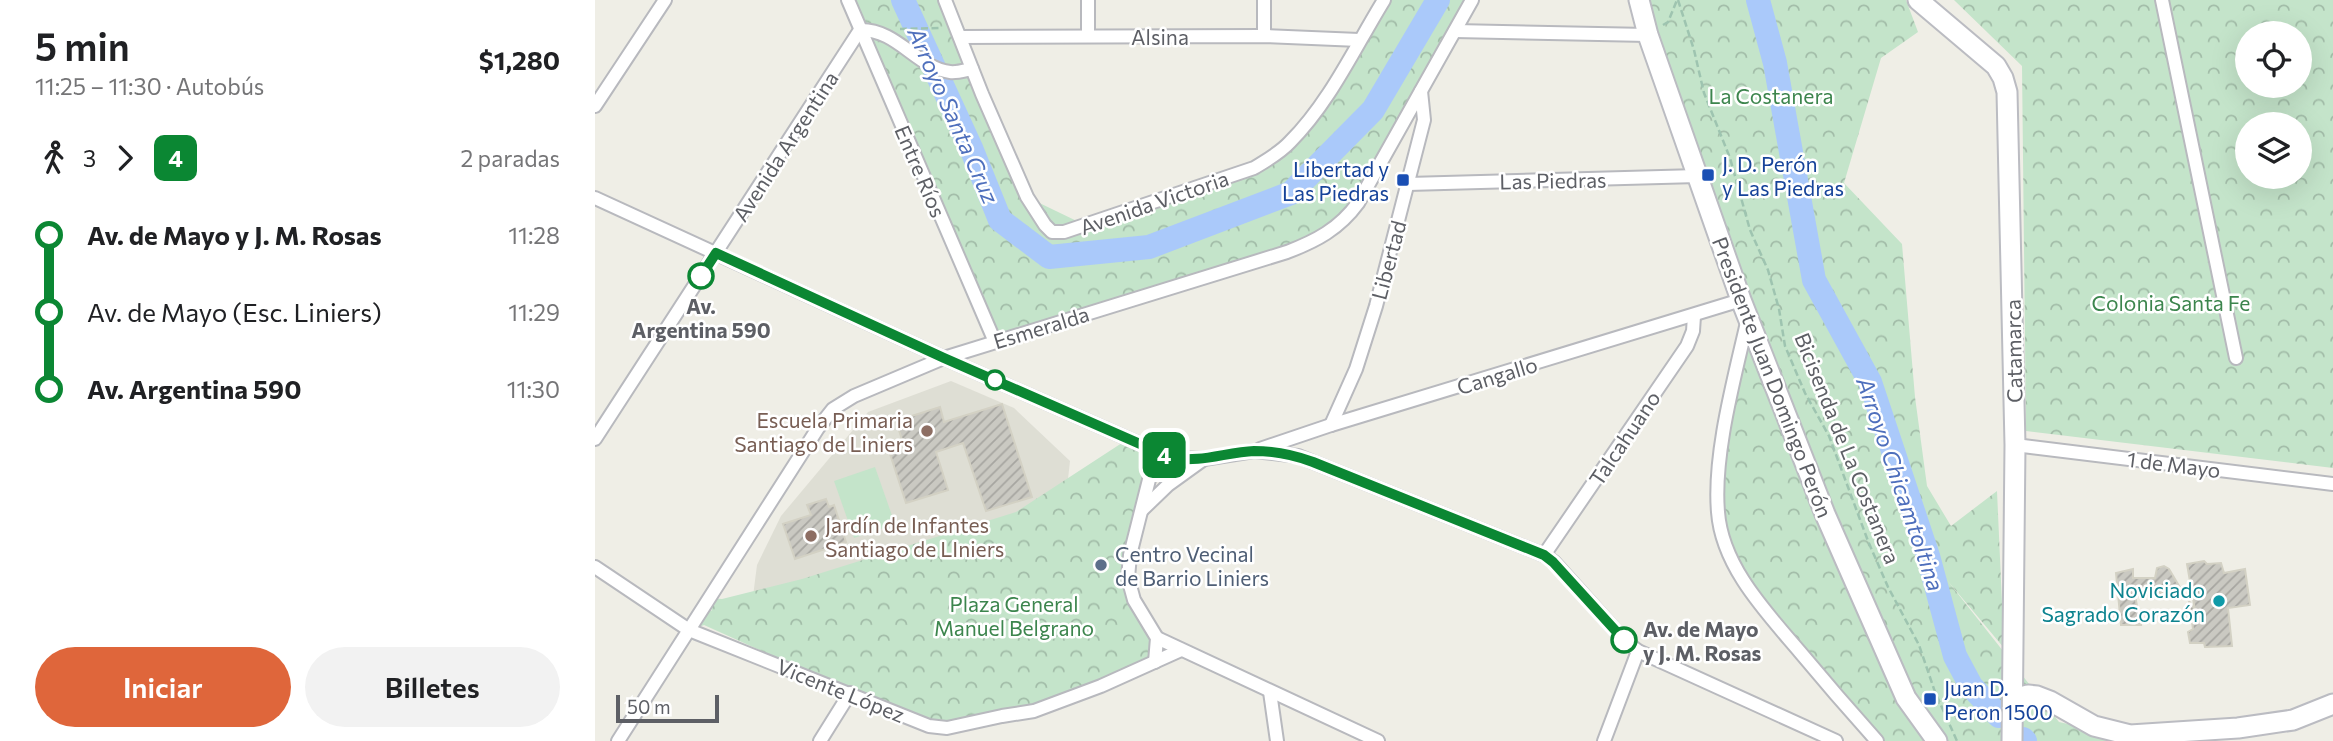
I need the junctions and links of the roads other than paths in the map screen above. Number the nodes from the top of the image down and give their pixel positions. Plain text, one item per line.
1 (665, 0) edge
2 (848, 0) edge
3 (945, 0) edge
4 (1088, 0) edge
5 (1264, 0) edge
6 (1384, 0) edge
7 (1472, 0) edge
8 (1639, 0) edge
9 (1918, 0) edge
10 (2162, 0) edge
11 (860, 30) junction
12 (1455, 31) junction
13 (1649, 35) junction
14 (1088, 36) junction
15 (1264, 36) junction
16 (960, 37) junction
17 (1359, 40) junction
18 (972, 69) junction
19 (1421, 90) junction
20 (595, 106) edge
21 (1698, 176) junction
22 (1408, 184) junction
23 (595, 198) edge
24 (716, 253) junction
25 (1745, 309) junction
26 (1693, 316) junction
27 (995, 342) junction
28 (944, 358) junction
29 (2237, 358) dead end
30 (1331, 425) junction
31 (595, 439) edge
32 (2015, 445) junction
33 (1254, 451) junction
34 (1156, 452) junction
35 (1204, 459) junction
36 (2333, 484) edge
37 (1142, 510) junction
38 (1544, 555) junction
39 (595, 567) edge
40 (689, 629) junction
41 (1157, 638) junction
42 (1181, 650) junction
43 (1638, 651) junction
44 (1155, 662) junction
45 (1270, 692) junction
46 (850, 693) junction
47 (2013, 699) junction
48 (2333, 704) edge
49 (2113, 736) edge
50 (618, 741) edge
51 (820, 741) edge
52 (1277, 741) edge
53 (1378, 741) edge
54 (1604, 741) edge
55 (1836, 741) edge
56 (1877, 741) edge
57 (1937, 741) edge
58 (2012, 741) edge

1 - 20 street
2 - 11 street, Entre Ríos
3 - 16 street, Avenida Victoria
4 - 14 street
5 - 15 street
6 - 17 street, Avenida Victoria
7 - 12 street, Esmeralda
8 - 13 street, Presidente Juan Domingo Perón
9 - 32 street, Catamarca
10 - 29 street
11 - 18 street
11 - 24 street, Avenida Argentina
11 - 27 street, Entre Ríos
12 - 13 street
12 - 19 street, Esmeralda
13 - 21 street, Presidente Juan Domingo Perón
14 - 15 street, Alsina
14 - 16 street, Alsina
15 - 17 street, Alsina
16 - 18 street, Avenida Victoria
17 - 18 street, Avenida Victoria
19 - 22 street, Libertad
19 - 27 street, Esmeralda
21 - 22 street, Las Piedras
21 - 25 street, Presidente Juan Domingo Perón
22 - 30 street, Libertad
23 - 24 street
24 - 28 street
24 - 31 street, Avenida Argentina
25 - 26 street, Cangallo
25 - 56 street
25 - 57 street, Presidente Juan Domingo Perón
26 - 30 street, Cangallo
26 - 38 street, Talcahuano
27 - 28 street, Esmeralda
28 - 34 street
28 - 40 street, Esmeralda
30 - 33 street, Cangallo
32 - 36 street, 1 de Mayo
32 - 47 street, Catamarca
33 - 35 street
33 - 38 street
34 - 35 street
34 - 37 street
35 - 37 street
37 - 41 street
38 - 43 street
39 - 40 street, Vicente López
40 - 46 street, Vicente López
40 - 50 street, Esmeralda
41 - 42 street
41 - 44 street
42 - 44 street, Vicente López
42 - 45 street
43 - 54 street
43 - 55 street
44 - 46 street, Vicente López
45 - 52 street
45 - 53 street
46 - 51 street
47 - 49 street
47 - 58 street, Catamarca
48 - 49 street

